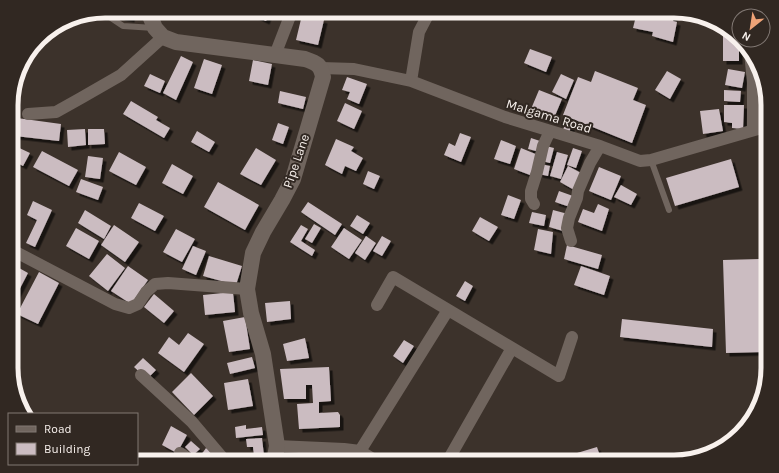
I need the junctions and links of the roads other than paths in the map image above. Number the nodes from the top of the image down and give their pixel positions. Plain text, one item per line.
1 (111, 18) edge
2 (152, 18) edge
3 (289, 18) edge
4 (426, 18) edge
5 (159, 33) junction
6 (275, 55) junction
7 (751, 66) edge
8 (321, 68) junction
9 (411, 81) junction
10 (28, 114) dead end
11 (761, 128) edge
12 (753, 130) junction
13 (550, 131) junction
14 (600, 146) junction
15 (651, 160) junction
16 (534, 204) dead end
17 (669, 210) dead end
18 (571, 241) dead end
19 (18, 253) edge
20 (247, 289) junction
21 (377, 305) dead end
22 (448, 310) junction
23 (572, 337) dead end
24 (512, 348) junction
25 (141, 375) dead end
26 (360, 452) junction
27 (180, 453) dead end
28 (276, 454) edge
29 (183, 455) edge
30 (220, 455) edge
31 (365, 455) edge
32 (451, 455) edge

1 - 5 lane
2 - 5 street
3 - 6 street
4 - 9 street
5 - 6 street
5 - 10 street
6 - 8 street
7 - 12 street
8 - 9 street, Malgama Road
8 - 20 street, Pipe Lane
9 - 13 street, Malgama Road
11 - 12 street, Malgama Road
12 - 15 street, Malgama Road
13 - 14 street, Malgama Road
13 - 16 street
14 - 15 street, Malgama Road
14 - 18 street
15 - 17 lane
19 - 20 street
20 - 28 street, Pipe Lane
21 - 22 street
22 - 24 street
22 - 26 street
23 - 24 street
24 - 32 street
25 - 30 street
26 - 28 street
26 - 31 street
27 - 29 street

